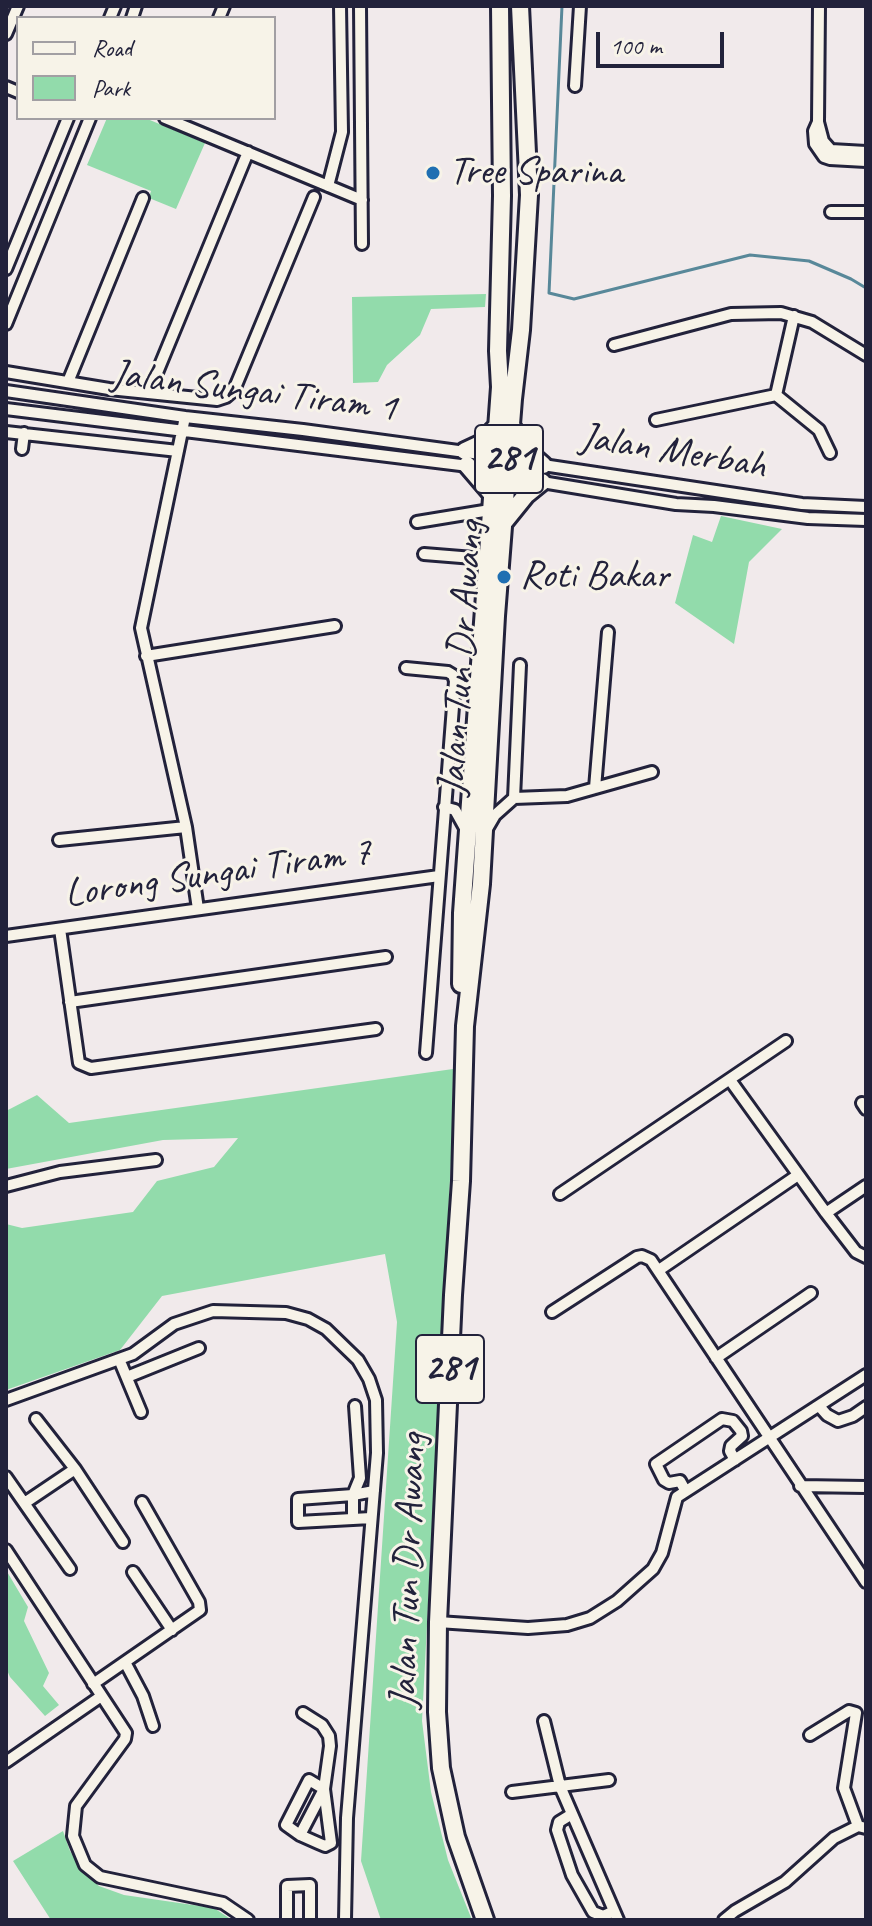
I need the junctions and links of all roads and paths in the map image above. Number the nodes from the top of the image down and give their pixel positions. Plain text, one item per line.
1 (18, 6) edge
2 (340, 6) edge
3 (360, 6) edge
4 (500, 6) edge
5 (520, 6) edge
6 (580, 6) edge
7 (819, 6) edge
8 (6, 34) edge
9 (575, 86) dead end
10 (67, 120) edge
11 (89, 120) edge
12 (174, 120) edge
13 (818, 122) junction
14 (501, 143) junction
15 (528, 143) junction
16 (248, 152) junction
17 (866, 152) edge
18 (866, 161) edge
19 (328, 186) junction
20 (529, 195) junction
21 (502, 196) junction
22 (314, 197) dead end
23 (143, 198) dead end
24 (362, 200) junction
25 (831, 212) dead end
26 (866, 212) edge
27 (362, 244) dead end
28 (14, 248) junction
29 (34, 255) junction
30 (6, 269) edge
31 (794, 316) junction
32 (6, 324) edge
33 (614, 345) dead end
34 (866, 355) edge
35 (6, 372) edge
36 (68, 382) junction
37 (6, 391) edge
38 (149, 392) junction
39 (776, 395) junction
40 (6, 409) edge
41 (185, 417) junction
42 (656, 420) dead end
43 (505, 426) junction
44 (184, 431) junction
45 (6, 432) edge
46 (24, 433) junction
47 (22, 449) dead end
48 (178, 451) junction
49 (830, 453) dead end
50 (466, 458) junction
51 (494, 463) junction
52 (543, 465) junction
53 (542, 482) junction
54 (490, 502) junction
55 (866, 507) edge
56 (866, 520) edge
57 (505, 521) junction
58 (417, 522) dead end
59 (424, 554) dead end
60 (486, 559) junction
61 (335, 626) dead end
62 (608, 632) dead end
63 (146, 656) junction
64 (520, 665) dead end
65 (406, 668) dead end
66 (652, 772) dead end
67 (595, 788) junction
68 (480, 791) junction
69 (511, 801) junction
70 (444, 807) junction
71 (186, 827) junction
72 (485, 833) junction
73 (468, 834) junction
74 (59, 840) dead end
75 (439, 876) junction
76 (198, 909) junction
77 (60, 929) junction
78 (6, 936) edge
79 (386, 957) dead end
80 (70, 1002) junction
81 (465, 1026) junction
82 (376, 1029) dead end
83 (786, 1041) dead end
84 (426, 1053) dead end
85 (730, 1080) junction
86 (156, 1160) dead end
87 (798, 1175) junction
88 (6, 1186) edge
89 (866, 1186) edge
90 (560, 1194) dead end
91 (826, 1213) junction
92 (866, 1257) edge
93 (659, 1270) junction
94 (811, 1293) dead end
95 (552, 1312) dead end
96 (199, 1348) dead end
97 (716, 1358) junction
98 (119, 1359) junction
99 (866, 1375) edge
100 (127, 1377) junction
101 (6, 1400) edge
102 (355, 1406) dead end
103 (819, 1406) junction
104 (866, 1407) edge
105 (141, 1412) dead end
106 (36, 1419) dead end
107 (768, 1439) junction
108 (735, 1460) junction
109 (75, 1469) junction
110 (6, 1477) edge
111 (800, 1486) junction
112 (866, 1487) edge
113 (685, 1490) junction
114 (374, 1491) junction
115 (353, 1495) junction
116 (26, 1502) junction
117 (142, 1502) dead end
118 (353, 1517) junction
119 (371, 1518) junction
120 (123, 1542) dead end
121 (6, 1550) edge
122 (70, 1569) dead end
123 (133, 1572) dead end
124 (866, 1582) edge
125 (438, 1622) junction
126 (172, 1630) junction
127 (125, 1662) junction
128 (93, 1684) junction
129 (100, 1697) junction
130 (303, 1713) dead end
131 (544, 1721) dead end
132 (153, 1726) dead end
133 (810, 1735) dead end
134 (6, 1762) edge
135 (609, 1780) dead end
136 (560, 1786) junction
137 (324, 1789) junction
138 (512, 1792) dead end
139 (572, 1814) junction
140 (326, 1815) junction
141 (347, 1818) junction
142 (862, 1827) edge
143 (329, 1832) junction
144 (347, 1833) junction
145 (300, 1835) junction
146 (616, 1915) edge
147 (248, 1920) edge
148 (287, 1920) edge
149 (310, 1920) edge
150 (345, 1920) edge
151 (485, 1920) edge
152 (724, 1920) edge

1 - 8 street
2 - 19 street
3 - 24 street
4 - 14 main road, Jalan Tun Dr Awang / 281
5 - 15 main road, Jalan Tun Dr Awang / 281
6 - 9 street
7 - 13 street
10 - 28 street
11 - 29 street
12 - 16 street
13 - 17 street
13 - 18 street
14 - 15 main road
14 - 21 main road, Jalan Tun Dr Awang / 281
15 - 20 main road, Jalan Tun Dr Awang / 281
16 - 19 street
16 - 38 street
19 - 24 street
20 - 21 main road
20 - 43 main road, Jalan Tun Dr Awang / 281
21 - 43 main road, Jalan Tun Dr Awang / 281
22 - 38 street
23 - 36 street
24 - 27 street
25 - 26 street
28 - 29 street
28 - 30 street
29 - 32 street
31 - 33 street
31 - 34 street
31 - 39 street
35 - 36 street
36 - 38 street
37 - 41 street, Jalan Sungai Tiram 1
39 - 42 street
39 - 49 street
40 - 44 street, Jalan Sungai Tiram 1
41 - 44 street
41 - 50 street, Jalan Sungai Tiram 1
43 - 50 main road
43 - 51 main road, Jalan Tun Dr Awang / 281
43 - 52 main road
43 - 57 main road, Jalan Tun Dr Awang / 281
44 - 48 street
44 - 50 street, Jalan Sungai Tiram 1
45 - 46 street
46 - 47 street
46 - 48 street
48 - 63 street
50 - 51 street, Jalan Sungai Tiram 1
50 - 54 main road
51 - 54 main road, Jalan Tun Dr Awang / 281
52 - 53 street, Jalan Merbah
52 - 55 street, Jalan Merbah
53 - 56 street, Jalan Merbah
53 - 57 main road
54 - 58 street
54 - 60 main road, Jalan Tun Dr Awang / 281
57 - 68 main road, Jalan Tun Dr Awang / 281
59 - 60 street
60 - 68 main road, Jalan Tun Dr Awang / 281
61 - 63 street
62 - 67 street
63 - 71 street
64 - 69 street, Jalan Tun Dr Awang
65 - 70 street
66 - 67 street
67 - 69 street
68 - 69 street
68 - 70 street
68 - 72 main road, Jalan Tun Dr Awang / 281
68 - 73 main road, Jalan Tun Dr Awang / 281
69 - 72 street
70 - 73 street
70 - 75 street
71 - 74 street
71 - 76 street
72 - 81 main road, Jalan Tun Dr Awang / 281
73 - 81 main road, Jalan Tun Dr Awang / 281
75 - 76 street, Lorong Sungai Tiram 7
75 - 84 street
76 - 77 street, Lorong Sungai Tiram 7
77 - 78 street, Lorong Sungai Tiram 7
77 - 80 street
79 - 80 street
80 - 82 street
81 - 125 main road, Jalan Tun Dr Awang / 281
83 - 85 street
85 - 87 street
85 - 90 street
86 - 88 street
87 - 91 street
87 - 93 street
89 - 91 street
91 - 92 street
93 - 95 street
93 - 97 street
94 - 97 street
96 - 100 street
97 - 107 street
98 - 100 street
98 - 101 street
98 - 114 street
99 - 103 street
100 - 105 street
102 - 115 street
103 - 104 street
103 - 107 street
106 - 109 street
107 - 108 street
107 - 111 street
108 - 113 street
108 - 113 street
109 - 116 street
109 - 120 street
110 - 116 street
111 - 112 street
111 - 124 street
113 - 125 street
114 - 115 street
114 - 119 street
115 - 118 street
115 - 118 street
116 - 122 street
117 - 126 street
118 - 119 street
119 - 141 street
121 - 128 street
123 - 126 street
125 - 151 main road, Jalan Tun Dr Awang / 281
126 - 127 street
127 - 128 street
127 - 132 street
128 - 129 street
129 - 134 street
129 - 147 street
130 - 137 street
131 - 136 street
133 - 142 street
135 - 136 street
136 - 138 street
136 - 139 street
137 - 140 street
137 - 145 street
137 - 145 street
139 - 146 street
139 - 146 street
140 - 141 street
140 - 143 street
141 - 144 street
142 - 152 street
143 - 144 street
143 - 145 street
144 - 150 street
148 - 149 street

